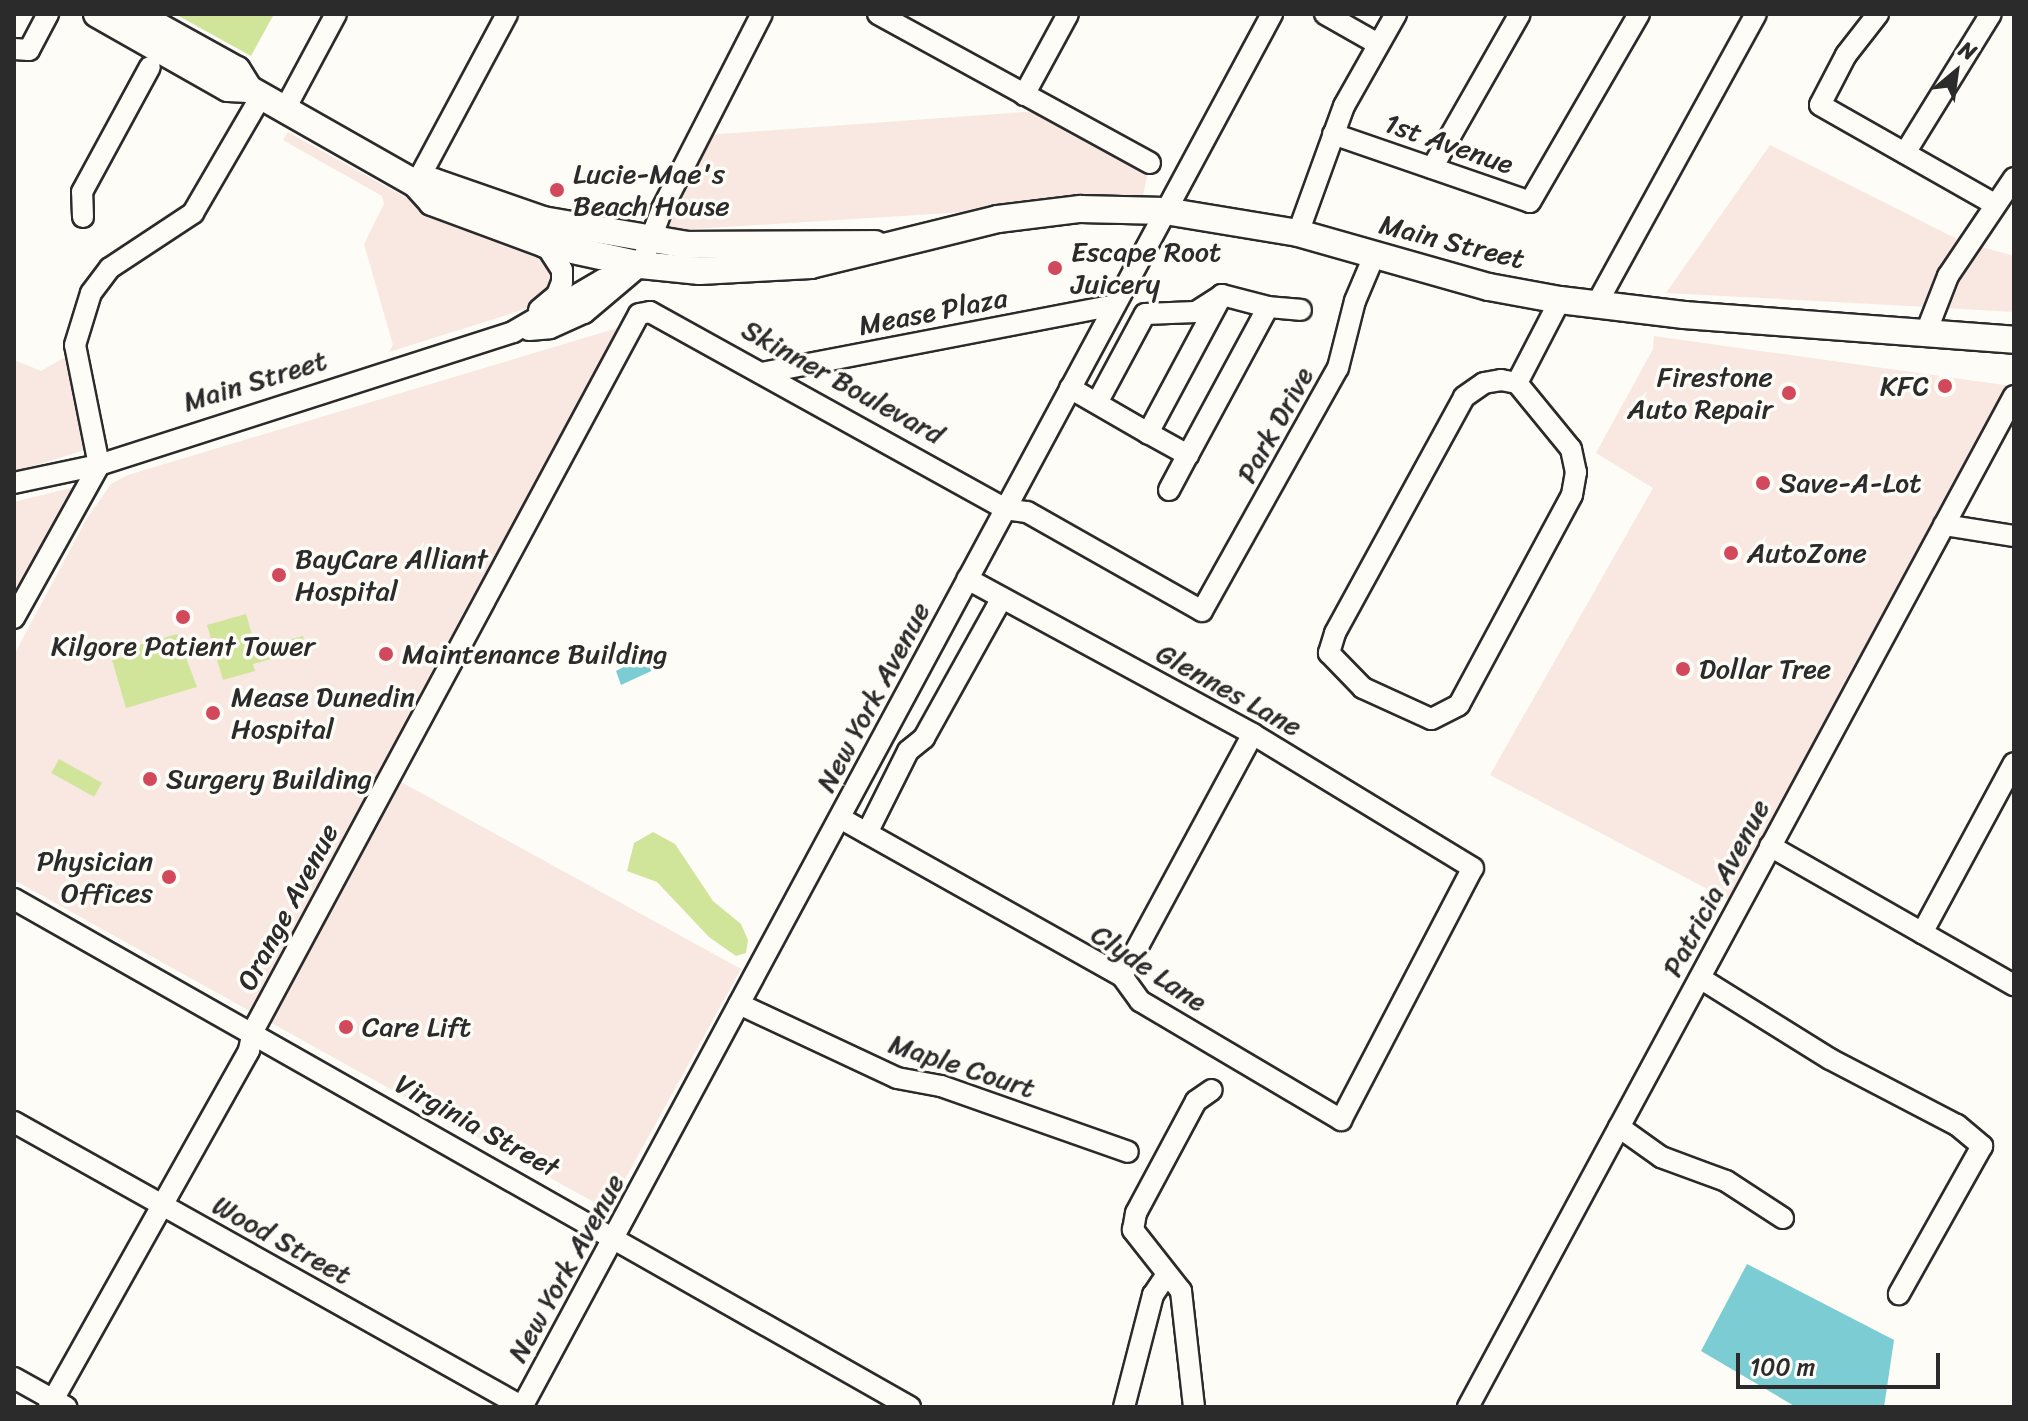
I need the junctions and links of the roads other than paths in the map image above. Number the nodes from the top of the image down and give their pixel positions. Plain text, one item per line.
1 (48, 14) edge
2 (97, 14) edge
3 (136, 14) edge
4 (336, 14) edge
5 (507, 14) edge
6 (762, 14) edge
7 (878, 14) edge
8 (1068, 14) edge
9 (1272, 14) edge
10 (1325, 14) edge
11 (1396, 14) edge
12 (1520, 14) edge
13 (1639, 14) edge
14 (1756, 14) edge
15 (1878, 14) edge
16 (1991, 14) edge
17 (1378, 44) junction
18 (14, 49) edge
19 (150, 67) dead end
20 (255, 92) junction
21 (1024, 95) junction
22 (285, 109) junction
23 (1333, 134) junction
24 (1905, 153) junction
25 (1150, 163) dead end
26 (1432, 168) junction
27 (2014, 178) edge
28 (416, 184) junction
29 (1994, 204) junction
30 (1165, 211) junction
31 (83, 217) dead end
32 (1298, 233) junction
33 (651, 239) junction
34 (545, 244) junction
35 (880, 244) junction
36 (1374, 256) junction
37 (641, 265) junction
38 (1222, 295) junction
39 (1560, 300) junction
40 (1114, 305) junction
41 (1596, 305) junction
42 (1268, 307) junction
43 (1301, 310) dead end
44 (650, 312) joint
45 (1927, 330) junction
46 (513, 332) junction
47 (2014, 340) edge
48 (762, 373) junction
49 (1517, 383) junction
50 (1070, 388) junction
51 (2014, 396) edge
52 (1097, 403) junction
53 (1148, 433) junction
54 (1188, 455) junction
55 (99, 465) junction
56 (14, 483) edge
57 (1169, 490) dead end
58 (1005, 509) junction
59 (1944, 525) junction
60 (2014, 536) edge
61 (967, 579) junction
62 (1002, 598) junction
63 (1202, 611) joint
64 (14, 618) edge
65 (1253, 734) junction
66 (2014, 763) edge
67 (840, 818) junction
68 (867, 833) junction
69 (1770, 846) junction
70 (14, 899) edge
71 (1922, 933) junction
72 (1122, 976) junction
73 (1700, 978) junction
74 (2014, 985) edge
75 (739, 1004) junction
76 (253, 1031) junction
77 (1212, 1090) dead end
78 (1341, 1120) joint
79 (14, 1122) edge
80 (1619, 1127) junction
81 (1128, 1152) dead end
82 (163, 1205) junction
83 (1783, 1218) dead end
84 (617, 1236) junction
85 (1167, 1274) junction
86 (1899, 1294) dead end
87 (14, 1378) edge
88 (56, 1405) edge
89 (903, 1405) edge
90 (523, 1407) edge
91 (1124, 1407) edge
92 (1194, 1407) edge
93 (1468, 1407) edge

1 - 18 street
2 - 20 main road
3 - 20 main road
4 - 22 street
5 - 28 street
6 - 33 street
7 - 21 street
8 - 21 street
9 - 30 street, New York Avenue
10 - 17 street
11 - 17 street
12 - 26 street
13 - 26 street, 1st Avenue
14 - 41 street
15 - 24 street
16 - 24 street
17 - 23 street
19 - 31 street
20 - 22 main road
20 - 55 street
21 - 25 street
22 - 28 main road
23 - 26 street, 1st Avenue
23 - 32 street
24 - 29 street
27 - 29 street
28 - 33 main road
28 - 34 main road
29 - 45 street
30 - 32 main road, Main Street
30 - 35 main road, Main Street
30 - 40 street, New York Avenue
32 - 36 main road, Main Street
33 - 35 main road, Main Street
33 - 37 street
34 - 37 main road
34 - 46 street
35 - 37 main road, Main Street
36 - 39 main road, Main Street
36 - 63 street, Park Drive
37 - 46 street, Main Street
38 - 42 street
38 - 52 street
38 - 53 street
39 - 41 main road, Main Street
39 - 49 street
40 - 48 street, Mease Plaza
40 - 50 street, New York Avenue
41 - 45 main road, Main Street
42 - 43 street
42 - 54 street
44 - 48 street, Skinner Boulevard
44 - 76 street, Orange Avenue
45 - 47 main road, Main Street
46 - 55 street, Main Street
48 - 58 street, Skinner Boulevard
49 - 49 street
50 - 52 street
50 - 58 street, New York Avenue
51 - 59 street, Patricia Avenue
52 - 53 street
53 - 54 street
54 - 57 street
55 - 56 street, Main Street
55 - 64 street
58 - 61 street, New York Avenue
58 - 63 street, Skinner Boulevard
59 - 60 street
59 - 69 street, Patricia Avenue
61 - 62 street, Glennes Lane
61 - 67 street, New York Avenue
62 - 65 street, Glennes Lane
62 - 68 street
65 - 72 street
65 - 78 street, Glennes Lane
66 - 71 street
67 - 68 street, Clyde Lane
67 - 75 street, New York Avenue
68 - 72 street, Clyde Lane
69 - 71 street
69 - 73 street, Patricia Avenue
70 - 76 street, Virginia Street
71 - 74 street
72 - 78 street, Clyde Lane
73 - 80 street, Patricia Avenue
73 - 86 street
75 - 81 street, Maple Court
75 - 84 street, New York Avenue
76 - 82 street, Orange Avenue
76 - 84 street, Virginia Street
77 - 85 street
79 - 82 street, Wood Street
80 - 83 street
80 - 93 street, Patricia Avenue
82 - 88 street, Orange Avenue
82 - 90 street, Wood Street
84 - 89 street, Virginia Street
84 - 90 street, New York Avenue
85 - 91 street
85 - 92 street
87 - 88 street

